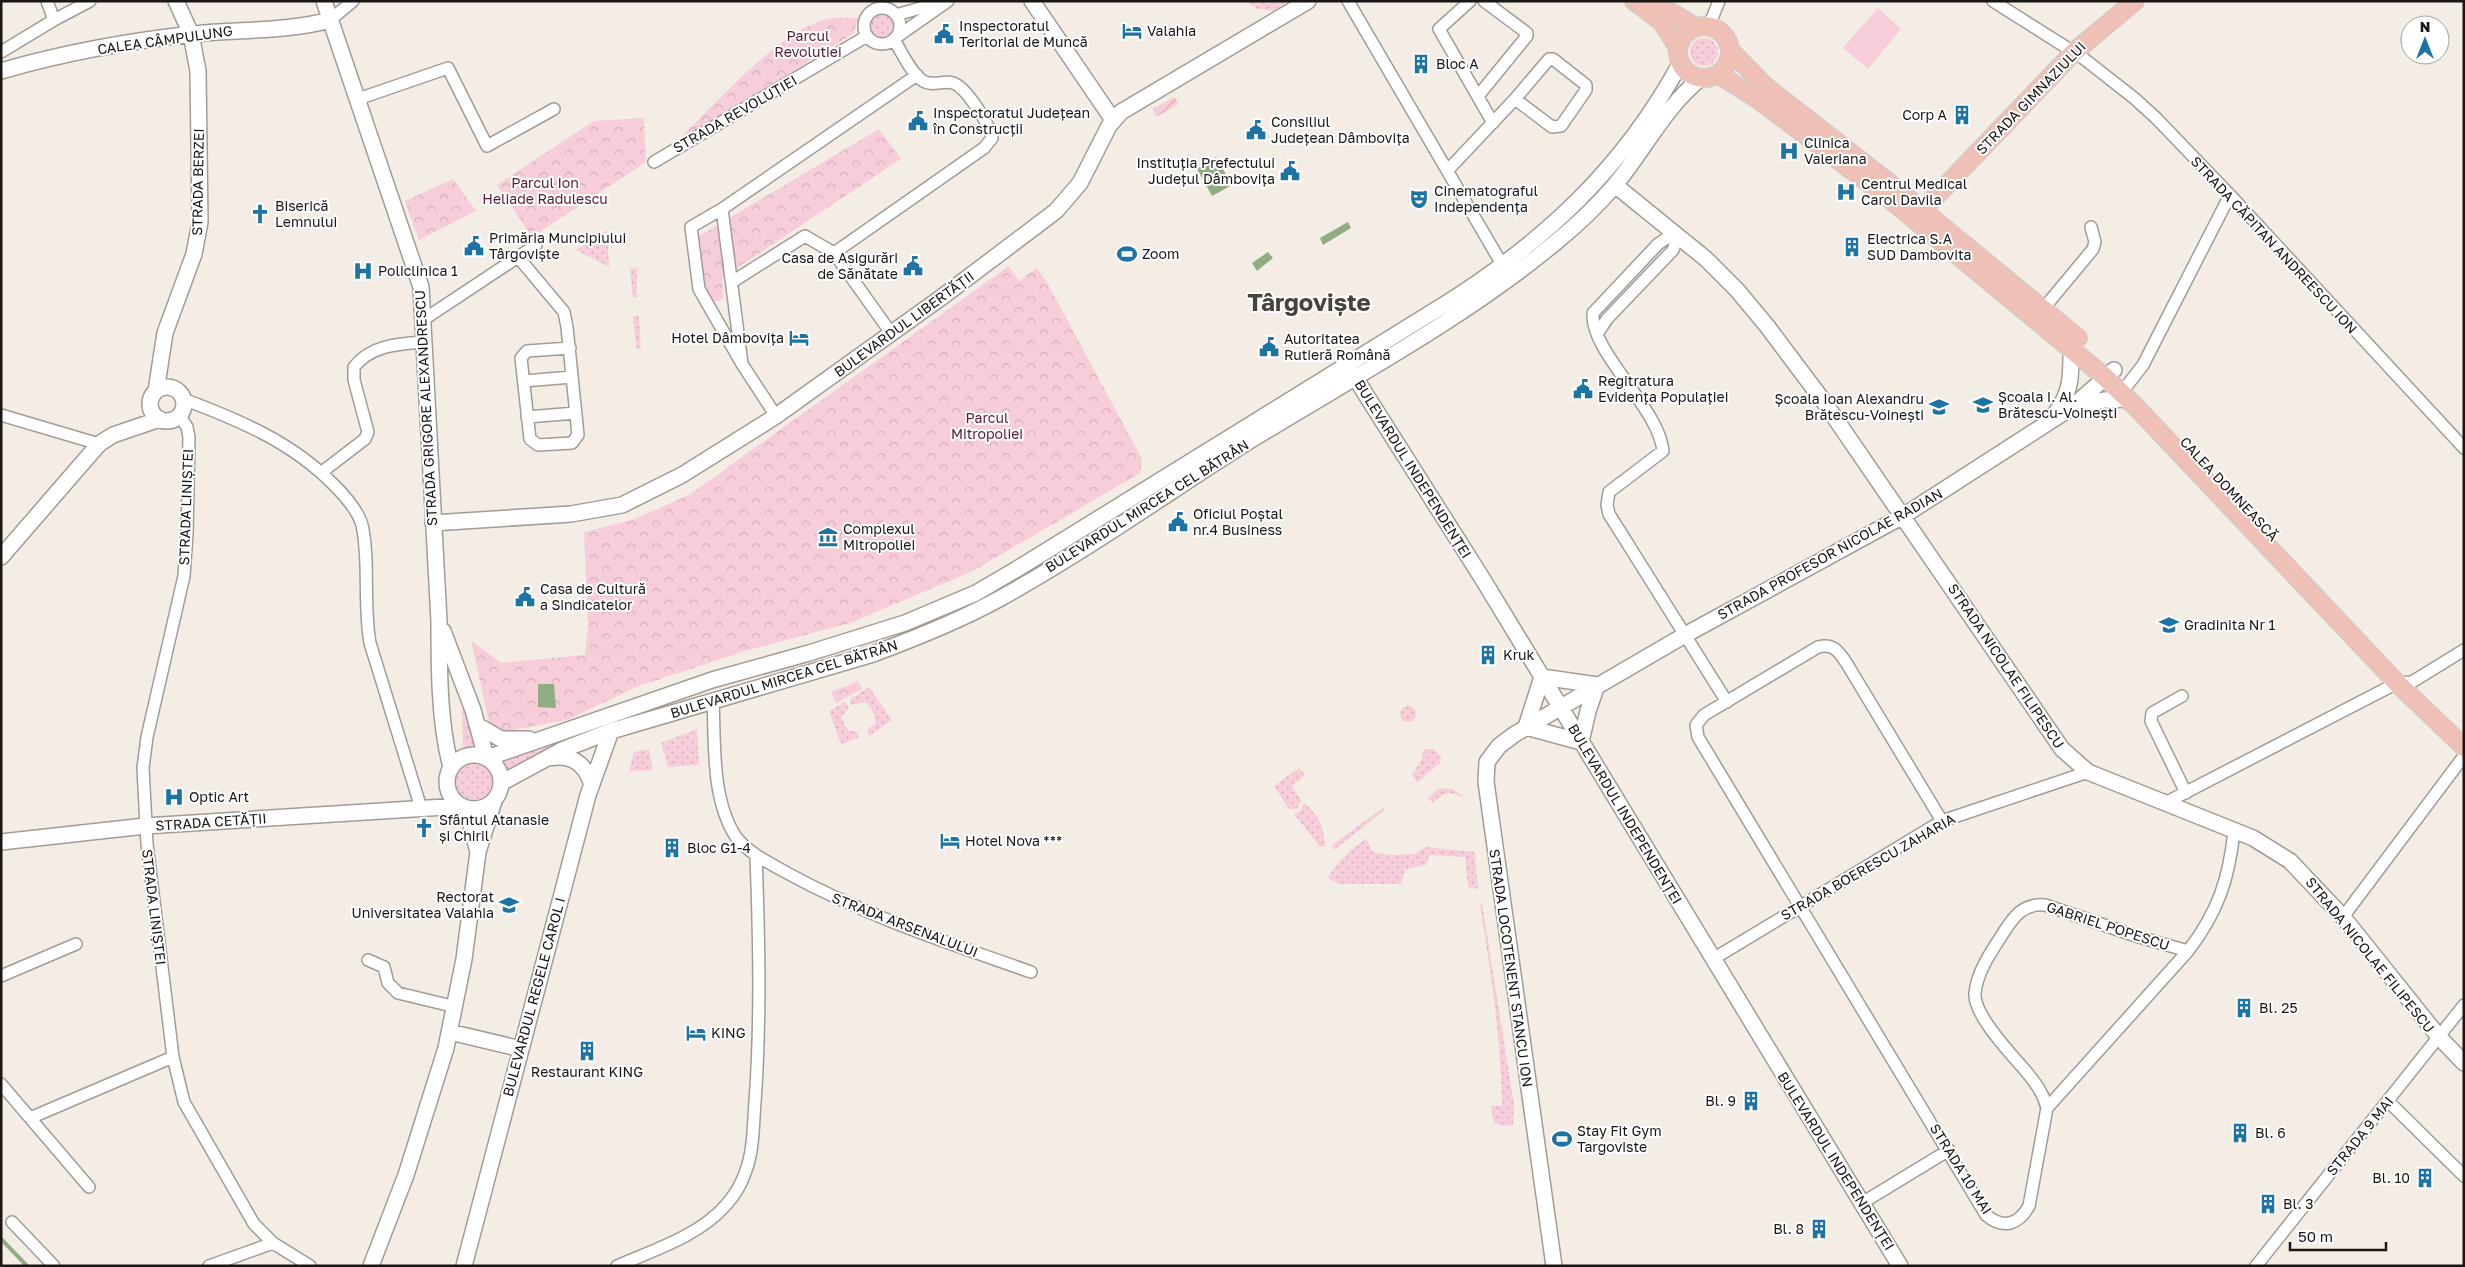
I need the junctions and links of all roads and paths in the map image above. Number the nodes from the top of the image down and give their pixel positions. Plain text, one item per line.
1 (47, 1) edge
2 (90, 1) edge
3 (176, 1) edge
4 (324, 1) edge
5 (353, 1) edge
6 (942, 1) edge
7 (948, 1) edge
8 (1032, 1) edge
9 (1308, 1) edge
10 (1348, 1) edge
11 (1470, 1) edge
12 (1484, 1) edge
13 (1634, 1) edge
14 (1652, 1) edge
15 (1719, 1) edge
16 (1993, 1) edge
17 (2135, 1) edge
18 (896, 14) junction
19 (54, 20) junction
20 (330, 20) junction
21 (1703, 26) junction
22 (191, 34) junction
23 (867, 36) junction
24 (893, 40) junction
25 (1730, 50) junction
26 (1, 52) edge
27 (2074, 52) junction
28 (1679, 56) junction
29 (1, 71) edge
30 (1710, 76) junction
31 (914, 78) junction
32 (1478, 96) junction
33 (358, 99) junction
34 (1515, 99) junction
35 (554, 109) dead end
36 (1113, 120) junction
37 (1493, 123) junction
38 (654, 162) dead end
39 (1448, 170) junction
40 (1615, 185) junction
41 (2230, 195) junction
42 (722, 208) junction
43 (1922, 209) junction
44 (2091, 227) dead end
45 (1678, 236) junction
46 (536, 245) dead end
47 (834, 253) junction
48 (518, 257) junction
49 (1503, 266) junction
50 (732, 282) junction
51 (2040, 313) junction
52 (424, 320) junction
53 (891, 333) junction
54 (1597, 334) junction
55 (424, 342) junction
56 (570, 348) junction
57 (2071, 348) junction
58 (162, 354) junction
59 (742, 364) junction
60 (1351, 371) junction
61 (2110, 374) junction
62 (572, 377) junction
63 (524, 381) junction
64 (2129, 395) junction
65 (153, 398) junction
66 (180, 404) junction
67 (2071, 408) junction
68 (576, 413) junction
69 (1, 415) edge
70 (528, 416) junction
71 (776, 416) junction
72 (160, 419) junction
73 (2047, 423) junction
74 (113, 435) junction
75 (99, 444) junction
76 (2464, 448) edge
77 (322, 472) junction
78 (1903, 516) junction
79 (433, 523) junction
80 (1, 557) edge
81 (439, 621) junction
82 (1685, 635) junction
83 (2464, 650) edge
84 (1542, 678) junction
85 (2405, 682) junction
86 (1597, 685) junction
87 (2182, 696) dead end
88 (714, 699) junction
89 (1727, 702) junction
90 (1560, 706) junction
91 (477, 725) junction
92 (1526, 727) junction
93 (611, 731) junction
94 (2464, 732) edge
95 (548, 737) junction
96 (1581, 742) junction
97 (2464, 747) edge
98 (2464, 756) edge
99 (486, 757) junction
100 (540, 760) junction
101 (451, 767) junction
102 (2088, 772) junction
103 (591, 782) junction
104 (502, 783) junction
105 (447, 788) junction
106 (2186, 793) junction
107 (494, 801) junction
108 (2167, 802) junction
109 (463, 807) junction
110 (421, 808) junction
111 (1942, 821) junction
112 (145, 826) junction
113 (2234, 831) junction
114 (1, 842) edge
115 (478, 852) junction
116 (756, 855) junction
117 (1801, 906) junction
118 (2343, 917) junction
119 (76, 944) dead end
120 (2188, 951) junction
121 (1713, 959) junction
122 (368, 960) dead end
123 (1031, 972) dead end
124 (1, 976) edge
125 (2464, 1005) edge
126 (456, 1007) junction
127 (450, 1032) junction
128 (2438, 1037) junction
129 (520, 1049) junction
130 (173, 1057) junction
131 (2464, 1063) edge
132 (1, 1084) edge
133 (2388, 1101) junction
134 (2047, 1108) junction
135 (30, 1118) junction
136 (1948, 1150) junction
137 (2464, 1176) edge
138 (89, 1187) dead end
139 (1862, 1204) junction
140 (12, 1222) dead end
141 (274, 1244) junction
142 (54, 1266) edge
143 (209, 1266) edge
144 (310, 1266) edge
145 (371, 1266) edge
146 (464, 1266) edge
147 (617, 1266) edge
148 (1554, 1266) edge
149 (1900, 1266) edge
150 (2256, 1266) edge

1 - 19 street
2 - 19 street
3 - 22 street, STRADA BERZEI
4 - 20 street, STRADA GRIGORE ALEXANDRESCU
5 - 20 street
6 - 18 street
7 - 24 street
8 - 36 street
9 - 36 street, BULEVARDUL LIBERTĂȚII
10 - 39 street
11 - 32 street
12 - 32 street
13 - 28 main road
14 - 21 main road
15 - 21 street
16 - 27 street, STRADA CĂPITAN ANDREESCU ION
17 - 27 main road, STRADA GIMNAZIULUI
18 - 23 street
18 - 24 street
19 - 26 street
20 - 22 street, CALEA CÂMPULUNG
20 - 33 street, STRADA GRIGORE ALEXANDRESCU
21 - 25 main road
21 - 28 main road
22 - 29 street, CALEA CÂMPULUNG
22 - 58 street, STRADA BERZEI
23 - 24 street
23 - 38 street, STRADA REVOLUȚIEI
24 - 31 street
25 - 30 main road
25 - 43 main road
27 - 41 street, STRADA CĂPITAN ANDREESCU ION
27 - 43 main road, STRADA GIMNAZIULUI
28 - 30 main road
28 - 49 street, BULEVARDUL MIRCEA CEL BĂTRÂN
30 - 40 street, BULEVARDUL MIRCEA CEL BĂTRÂN
30 - 43 main road, CALEA DOMNEASCĂ
31 - 42 street
31 - 47 street
32 - 37 street
33 - 35 street
33 - 52 street, STRADA GRIGORE ALEXANDRESCU
34 - 34 street
34 - 37 street
36 - 53 street, BULEVARDUL LIBERTĂȚII
37 - 39 street
39 - 49 street
40 - 45 street, STRADA NICOLAE FILIPESCU
40 - 60 street, BULEVARDUL MIRCEA CEL BĂTRÂN
41 - 64 street
41 - 76 street, STRADA CĂPITAN ANDREESCU ION
42 - 50 street
42 - 59 street
43 - 51 main road, CALEA DOMNEASCĂ
43 - 51 main road, CALEA DOMNEASCĂ
44 - 51 street
45 - 54 street
45 - 54 street
45 - 78 street, STRADA NICOLAE FILIPESCU
46 - 48 street
47 - 50 street
47 - 53 street
48 - 52 street
48 - 56 street
49 - 60 street, BULEVARDUL MIRCEA CEL BĂTRÂN
50 - 59 street
51 - 57 main road
51 - 61 main road, CALEA DOMNEASCĂ
52 - 55 street, STRADA GRIGORE ALEXANDRESCU
53 - 71 street, BULEVARDUL LIBERTĂȚII
54 - 82 street
55 - 77 street
55 - 79 street, STRADA GRIGORE ALEXANDRESCU
56 - 62 street
56 - 63 street
57 - 61 main road
57 - 73 street
58 - 65 street, STRADA BERZEI
58 - 66 street
59 - 71 street
60 - 84 street, BULEVARDUL INDEPENDENȚEI
60 - 88 street, BULEVARDUL MIRCEA CEL BĂTRÂN
60 - 95 street, BULEVARDUL MIRCEA CEL BĂTRÂN
61 - 64 main road, CALEA DOMNEASCĂ
61 - 67 street, STRADA PROFESOR NICOLAE RADIAN
62 - 63 street
62 - 68 street
63 - 70 street
64 - 67 street
64 - 85 main road, CALEA DOMNEASCĂ
65 - 66 street
65 - 72 street
65 - 74 street
66 - 72 street
66 - 77 street
66 - 112 street, STRADA LINIȘTEI
67 - 73 street, STRADA PROFESOR NICOLAE RADIAN
68 - 70 street
68 - 70 street
69 - 75 street
71 - 79 street, BULEVARDUL LIBERTĂȚII
72 - 74 street
73 - 78 street, STRADA PROFESOR NICOLAE RADIAN
74 - 75 street
75 - 80 street
77 - 110 street
78 - 82 street, STRADA PROFESOR NICOLAE RADIAN
78 - 102 street, STRADA NICOLAE FILIPESCU
79 - 81 street, STRADA GRIGORE ALEXANDRESCU
81 - 91 street, STRADA GRIGORE ALEXANDRESCU
81 - 101 street, STRADA GRIGORE ALEXANDRESCU
82 - 86 street, STRADA PROFESOR NICOLAE RADIAN
82 - 89 street
83 - 85 street
84 - 86 street
84 - 90 street, BULEVARDUL INDEPENDENȚEI
84 - 92 street
85 - 94 main road, CALEA DOMNEASCĂ
85 - 97 main road, CALEA DOMNEASCĂ
85 - 106 street
86 - 90 street, STRADA PROFESOR NICOLAE RADIAN
86 - 96 street
87 - 106 street
88 - 93 street, BULEVARDUL MIRCEA CEL BĂTRÂN
88 - 116 street, STRADA ARSENALULUI
89 - 111 street, STRADA 10 MAI
89 - 117 street, STRADA 10 MAI
90 - 92 street, STRADA LOCOTENENT STANCU ION
90 - 96 street, BULEVARDUL INDEPENDENȚEI
91 - 95 street
91 - 99 street, STRADA GRIGORE ALEXANDRESCU
92 - 96 street
92 - 148 street, STRADA LOCOTENENT STANCU ION
93 - 100 street, BULEVARDUL MIRCEA CEL BĂTRÂN
93 - 103 street, BULEVARDUL REGELE CAROL I
95 - 99 street, BULEVARDUL MIRCEA CEL BĂTRÂN
96 - 121 street, BULEVARDUL INDEPENDENȚEI
98 - 118 street
99 - 101 street
99 - 104 street
100 - 103 street
100 - 104 street, BULEVARDUL MIRCEA CEL BĂTRÂN
101 - 105 street
102 - 108 street, STRADA NICOLAE FILIPESCU
102 - 111 street, STRADA BOERESCU ZAHARIA
103 - 129 street, BULEVARDUL REGELE CAROL I
104 - 107 street
105 - 109 street
105 - 110 street
106 - 108 street
107 - 109 street
107 - 115 street
108 - 113 street, STRADA NICOLAE FILIPESCU
109 - 110 street, STRADA CETĂȚII
109 - 115 street
110 - 112 street, STRADA CETĂȚII
111 - 117 street, STRADA BOERESCU ZAHARIA
112 - 114 street, STRADA CETĂȚII
112 - 130 street, STRADA LINIȘTEI
113 - 118 street, STRADA NICOLAE FILIPESCU
113 - 120 street
115 - 126 street
116 - 123 street, STRADA ARSENALULUI
116 - 147 street
117 - 121 street, STRADA BOERESCU ZAHARIA
117 - 136 street, STRADA 10 MAI
118 - 128 street, STRADA NICOLAE FILIPESCU
119 - 124 street
120 - 134 street
120 - 134 street, GABRIEL POPESCU
121 - 139 street, BULEVARDUL INDEPENDENȚEI
122 - 126 street
125 - 128 street, STRADA 9 MAI
126 - 127 street
127 - 129 street
127 - 145 street
128 - 131 street, STRADA NICOLAE FILIPESCU
128 - 133 street, STRADA 9 MAI
129 - 146 street, BULEVARDUL REGELE CAROL I
130 - 135 street
130 - 141 street, STRADA LINIȘTEI
132 - 135 street
133 - 137 street
133 - 150 street, STRADA 9 MAI
134 - 136 street, STRADA 10 MAI
135 - 138 street
136 - 139 street
139 - 149 street, BULEVARDUL INDEPENDENȚEI
140 - 142 street
141 - 143 street
141 - 144 street, STRADA LINIȘTEI

